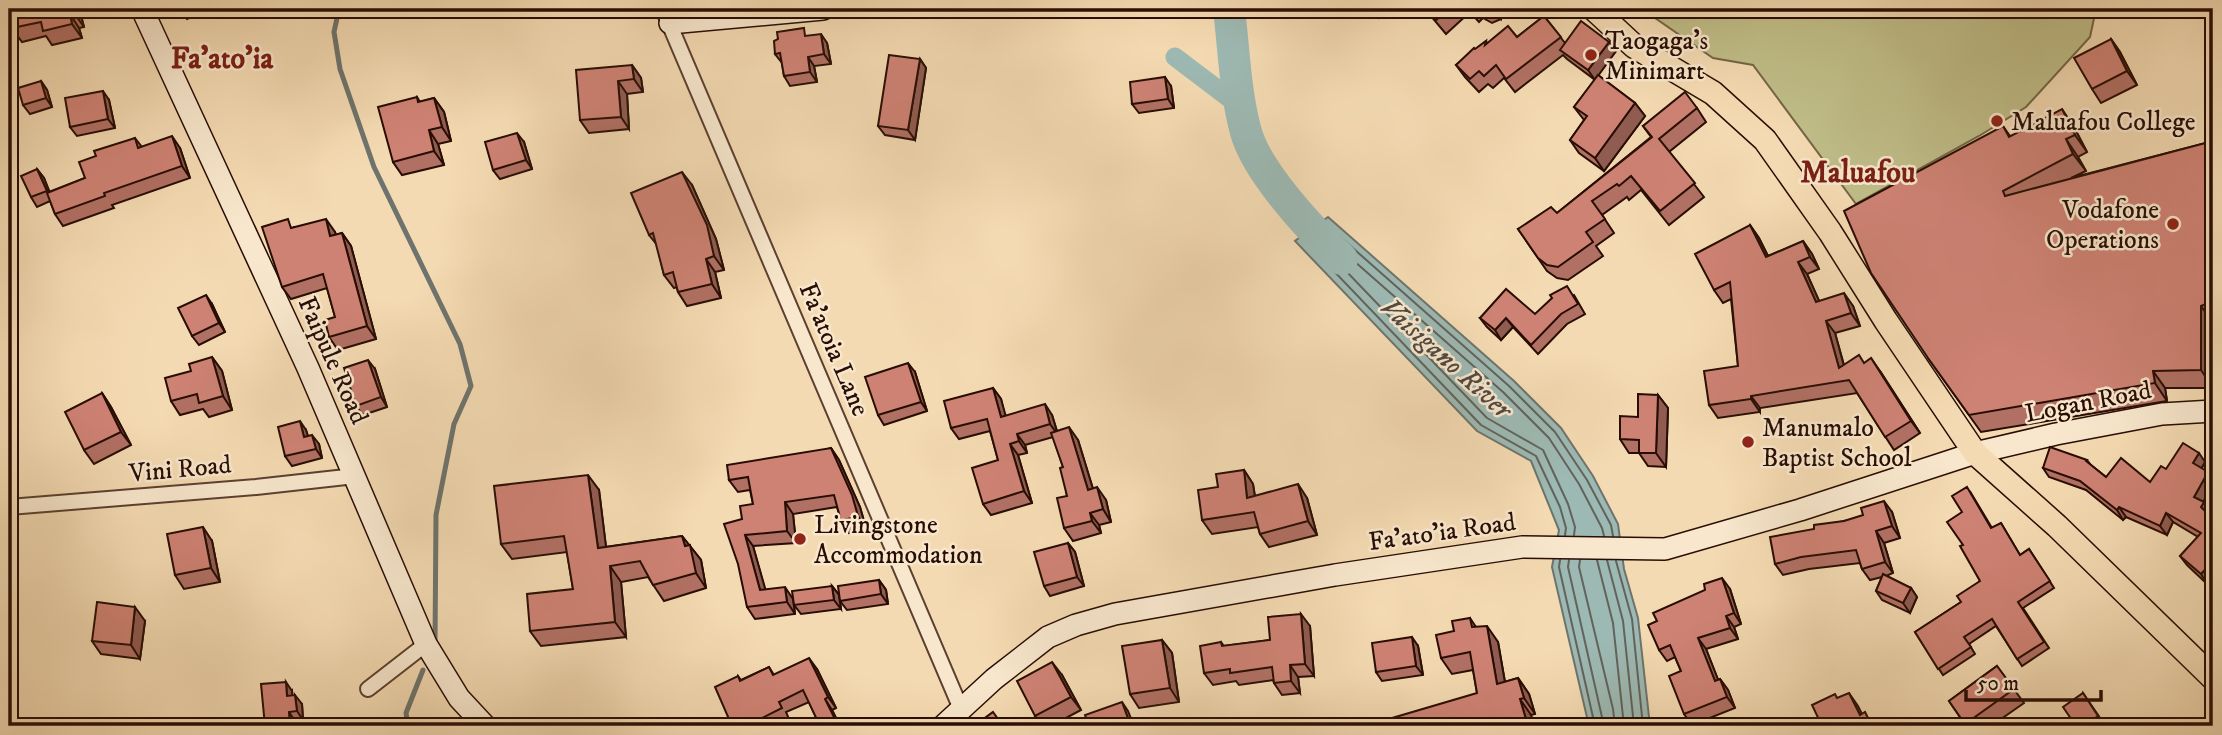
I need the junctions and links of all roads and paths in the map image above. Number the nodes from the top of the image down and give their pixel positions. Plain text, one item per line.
1 (142, 9) edge
2 (823, 9) edge
3 (1594, 9) edge
4 (667, 16) edge
5 (2213, 411) edge
6 (1975, 453) junction
7 (355, 476) junction
8 (9, 507) edge
9 (426, 644) junction
10 (2213, 678) edge
11 (368, 689) dead end
12 (961, 709) junction
13 (485, 726) edge
14 (943, 726) edge

1 - 7 main road, Faipule Road
2 - 4 main road
3 - 6 main road
4 - 12 street, Fa'atoia Lane
5 - 6 main road, Logan Road
6 - 10 main road
6 - 12 main road, Fa'ato'ia Road
7 - 8 street, Vini Road
7 - 9 main road, Faipule Road
9 - 11 street
9 - 13 main road, Faipule Road
12 - 14 main road, Fa'ato'ia Road

